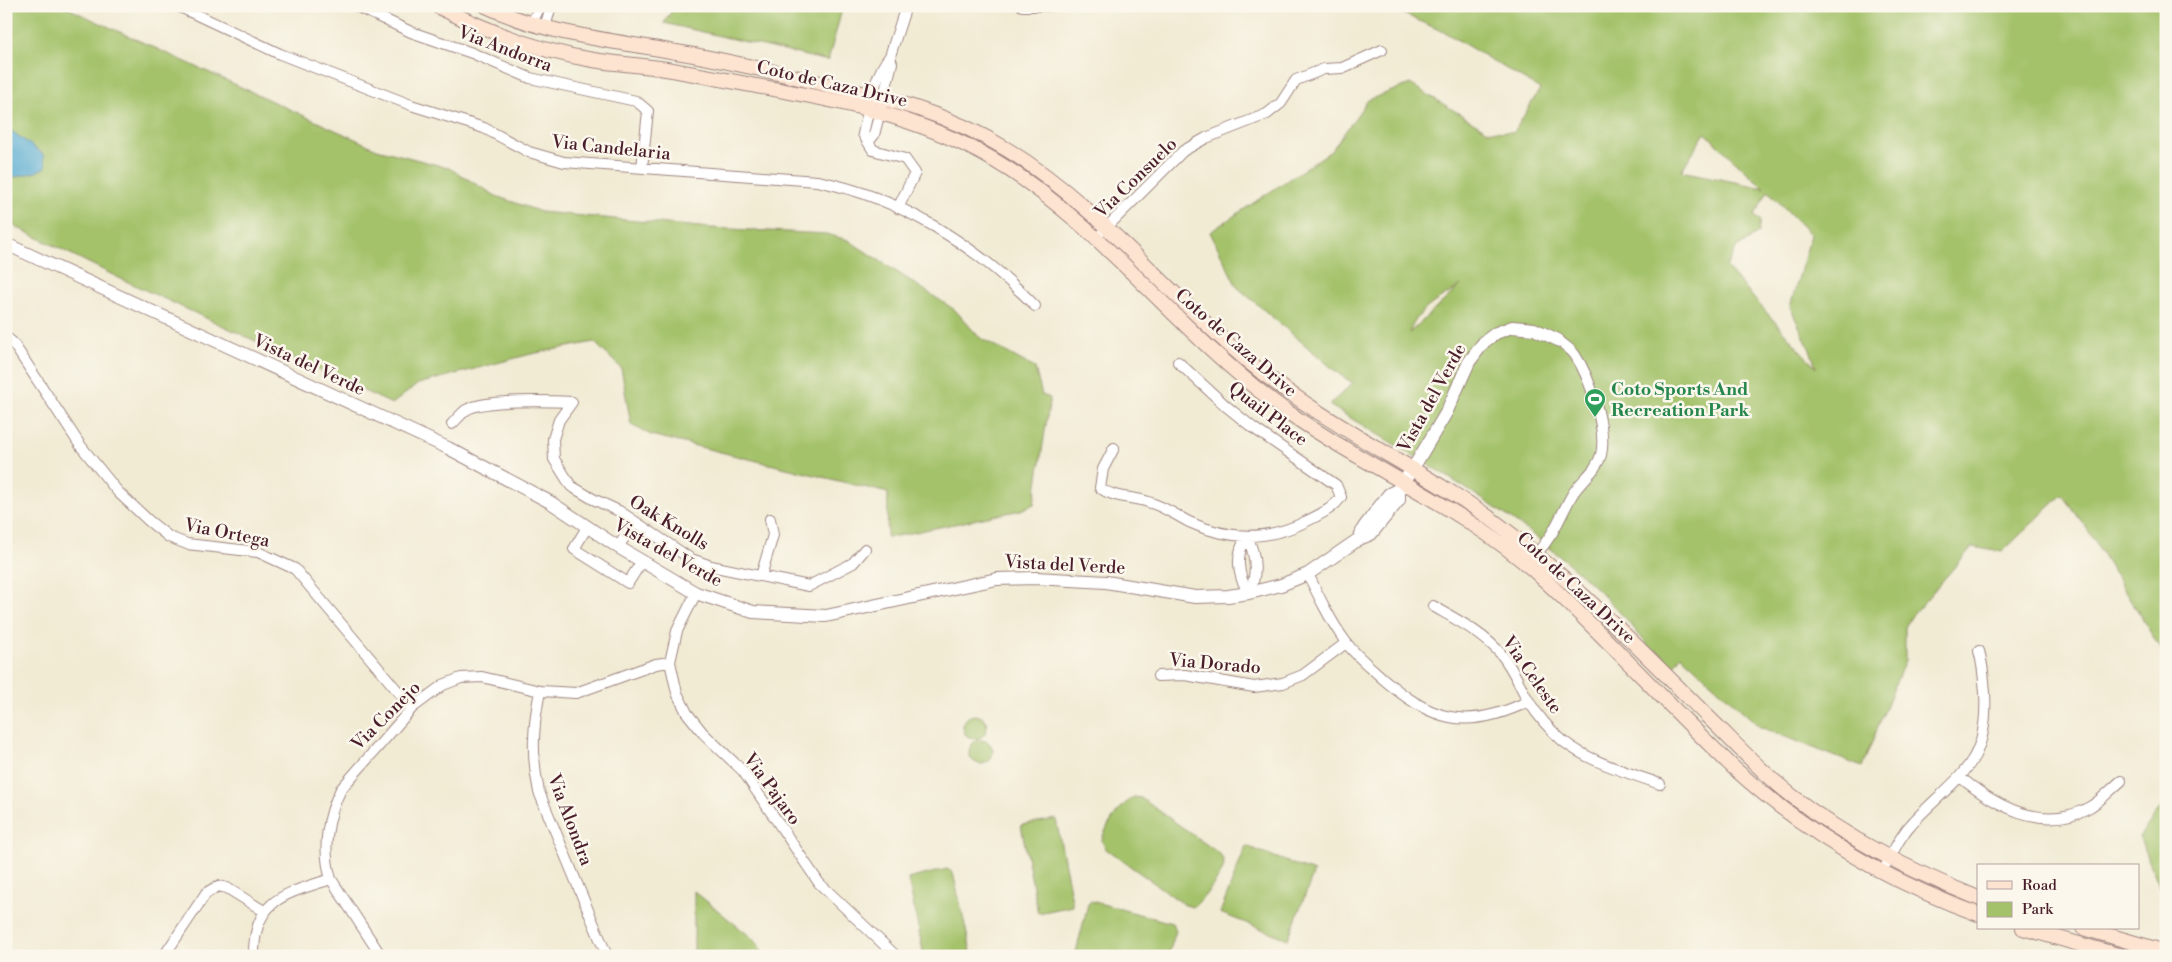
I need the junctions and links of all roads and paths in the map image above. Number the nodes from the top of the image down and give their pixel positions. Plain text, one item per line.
1 (178, 6) edge
2 (356, 6) edge
3 (437, 6) edge
4 (486, 6) edge
5 (540, 6) edge
6 (552, 6) edge
7 (906, 6) edge
8 (1022, 6) edge
9 (1050, 6) edge
10 (538, 25) junction
11 (1382, 50) dead end
12 (878, 96) junction
13 (874, 111) junction
14 (642, 168) junction
15 (898, 208) junction
16 (1108, 227) junction
17 (1096, 239) junction
18 (6, 244) edge
19 (1036, 306) dead end
20 (6, 337) edge
21 (1558, 340) joint
22 (1178, 362) dead end
23 (452, 424) dead end
24 (1114, 448) dead end
25 (1412, 469) junction
26 (1401, 485) junction
27 (770, 519) dead end
28 (635, 522) junction
29 (587, 527) junction
30 (1247, 536) junction
31 (618, 547) junction
32 (865, 549) dead end
33 (1536, 554) junction
34 (642, 561) junction
35 (1308, 574) junction
36 (762, 576) junction
37 (696, 593) junction
38 (1250, 593) junction
39 (1433, 606) dead end
40 (1346, 643) junction
41 (1979, 651) dead end
42 (670, 662) junction
43 (1158, 676) dead end
44 (540, 691) junction
45 (1529, 701) junction
46 (412, 708) junction
47 (1960, 777) junction
48 (2121, 781) dead end
49 (1660, 784) dead end
50 (1890, 858) junction
51 (1882, 872) junction
52 (331, 879) junction
53 (1977, 898) edge
54 (264, 911) junction
55 (1977, 914) edge
56 (2030, 930) edge
57 (2090, 930) edge
58 (2166, 952) edge
59 (164, 956) edge
60 (254, 956) edge
61 (381, 956) edge
62 (607, 956) edge
63 (896, 956) edge
64 (2121, 956) edge

1 - 14 street, Via Candelaria
2 - 14 street, Via Andorra
3 - 13 main road, Coto de Caza Drive
4 - 10 main road, Coto de Caza Drive
5 - 10 street
6 - 10 street
7 - 12 street
8 - 9 street
10 - 12 main road, Coto de Caza Drive
11 - 16 street, Via Consuelo
12 - 13 street
12 - 16 main road, Coto de Caza Drive
13 - 15 street
13 - 17 main road, Coto de Caza Drive
14 - 15 street, Via Candelaria
15 - 19 street, Via Candelaria
16 - 17 street, Via Consuelo
16 - 25 main road, Coto de Caza Drive
17 - 26 main road, Coto de Caza Drive
18 - 29 street, Vista del Verde
20 - 46 street, Via Ortega
21 - 25 street, Vista del Verde
21 - 33 street
22 - 30 street, Quail Place
23 - 28 street, Oak Knolls
24 - 30 street
25 - 26 street, Vista del Verde
25 - 33 main road, Coto de Caza Drive
26 - 35 street, Vista del Verde
26 - 51 main road, Coto de Caza Drive
27 - 36 street
28 - 31 street
28 - 36 street, Oak Knolls
29 - 31 street, Vista del Verde
29 - 34 street
30 - 38 street
30 - 38 street
31 - 34 street, Vista del Verde
32 - 36 street, Oak Knolls
33 - 50 main road, Coto de Caza Drive
34 - 37 street, Vista del Verde
35 - 38 street, Vista del Verde
35 - 40 street
37 - 38 street, Vista del Verde
37 - 42 street, Via Pajaro
39 - 45 street, Via Celeste
40 - 43 street, Via Dorado
40 - 45 street
41 - 47 street
42 - 44 street, Via Conejo
42 - 63 street, Via Pajaro
44 - 46 street, Via Conejo
44 - 62 street, Via Alondra
45 - 49 street, Via Celeste
46 - 52 street, Via Conejo
47 - 48 street
47 - 50 street
50 - 51 street
50 - 53 main road, Coto de Caza Drive
51 - 55 main road, Coto de Caza Drive
52 - 54 street
52 - 61 street
54 - 59 street
54 - 60 street
56 - 64 main road
57 - 58 main road

